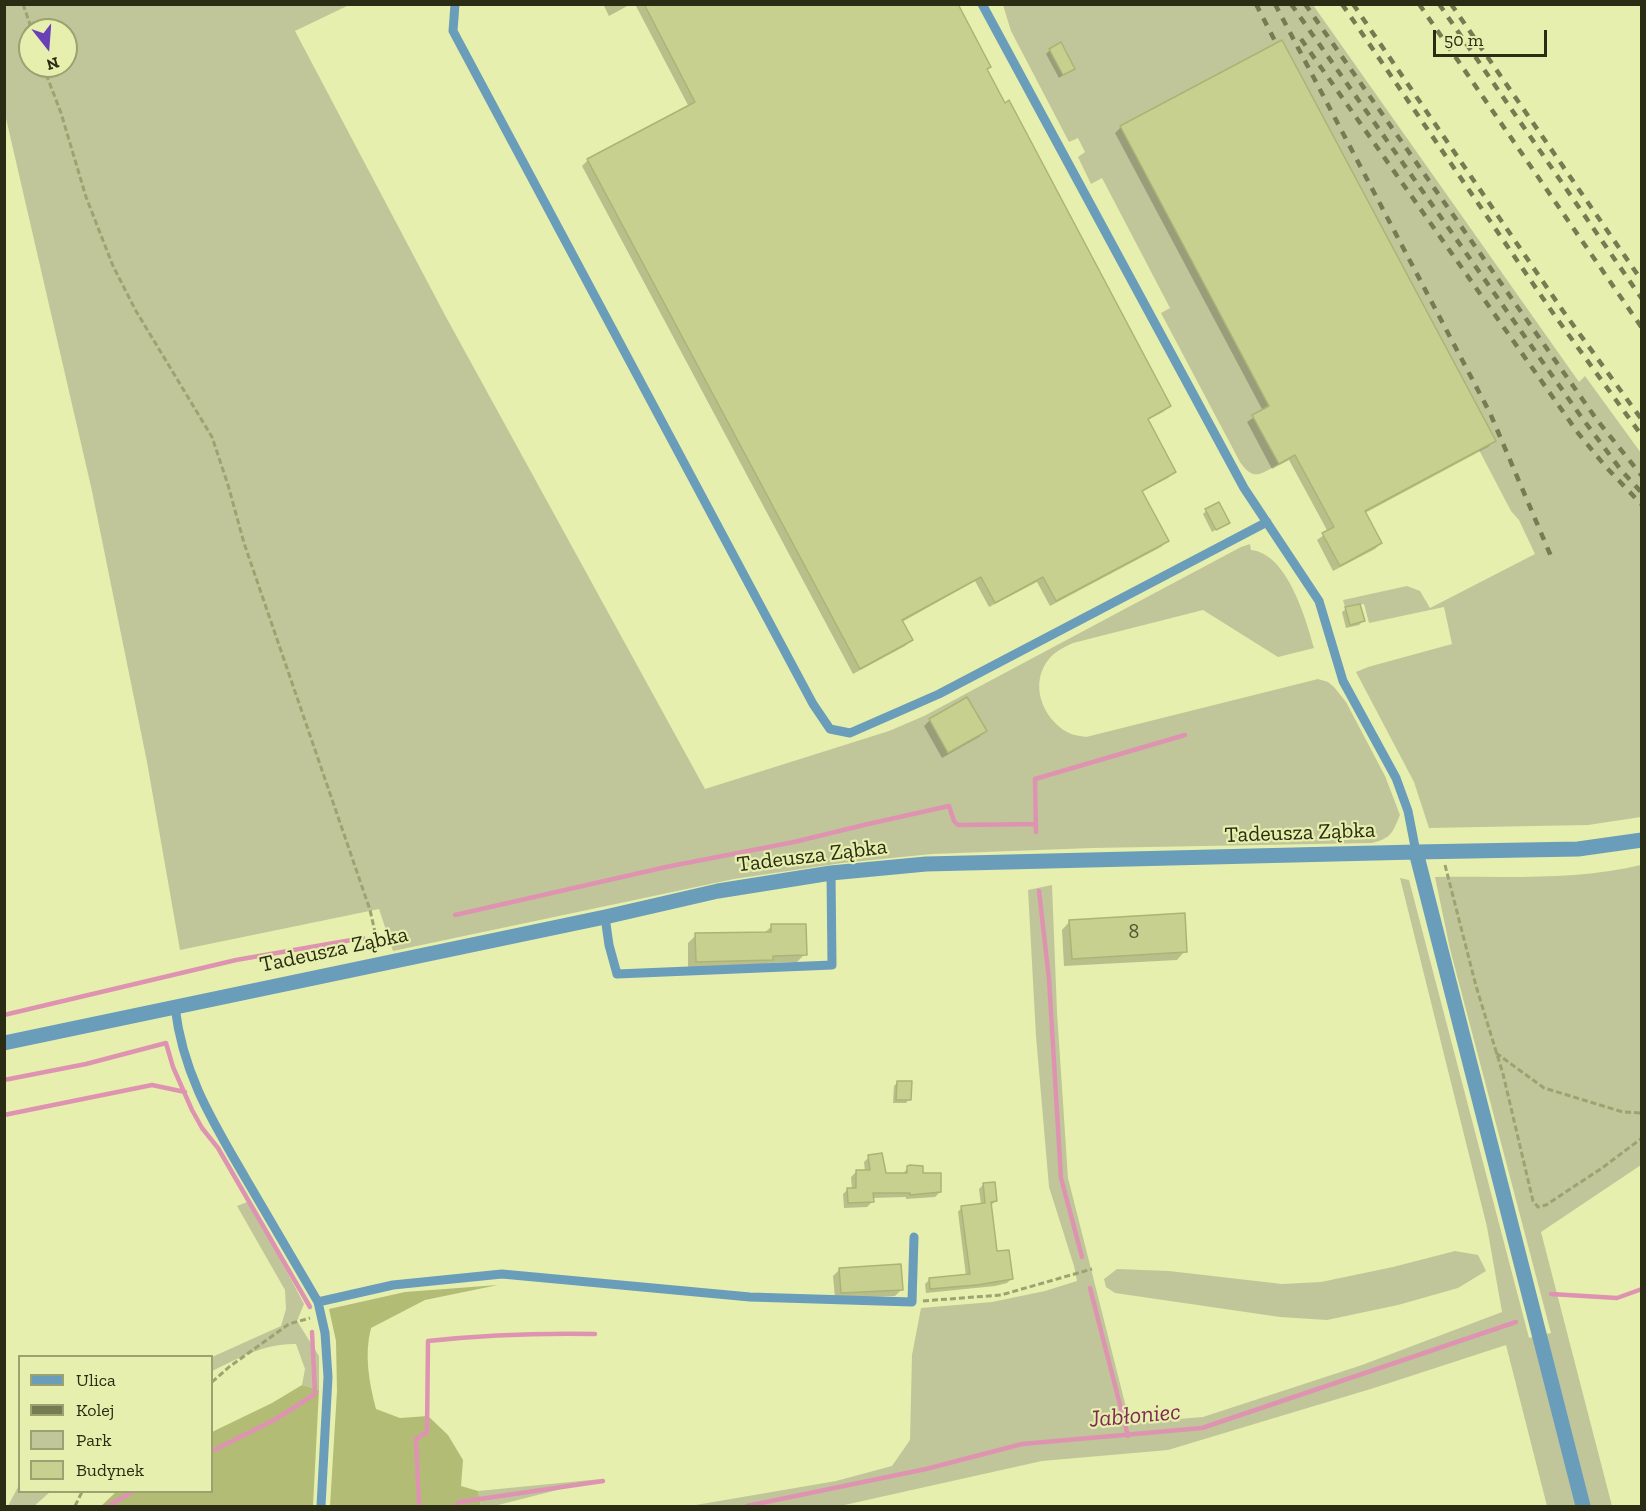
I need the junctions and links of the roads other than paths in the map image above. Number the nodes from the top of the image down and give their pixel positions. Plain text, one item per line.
1 (455, 4) edge
2 (982, 4) edge
3 (1267, 522) junction
4 (1641, 840) edge
5 (1416, 852) junction
6 (831, 873) junction
7 (605, 917) junction
8 (175, 1007) junction
9 (4, 1043) edge
10 (914, 1237) dead end
11 (318, 1302) junction
12 (321, 1506) edge
13 (1583, 1506) edge

1 - 3 lane
2 - 3 lane
3 - 5 lane
4 - 5 street, Tadeusza Ząbka
5 - 6 street, Tadeusza Ząbka
5 - 13 street
6 - 7 street, Tadeusza Ząbka
6 - 7 lane
7 - 8 street, Tadeusza Ząbka
8 - 9 street, Tadeusza Ząbka
8 - 11 lane
10 - 11 lane
11 - 12 lane

